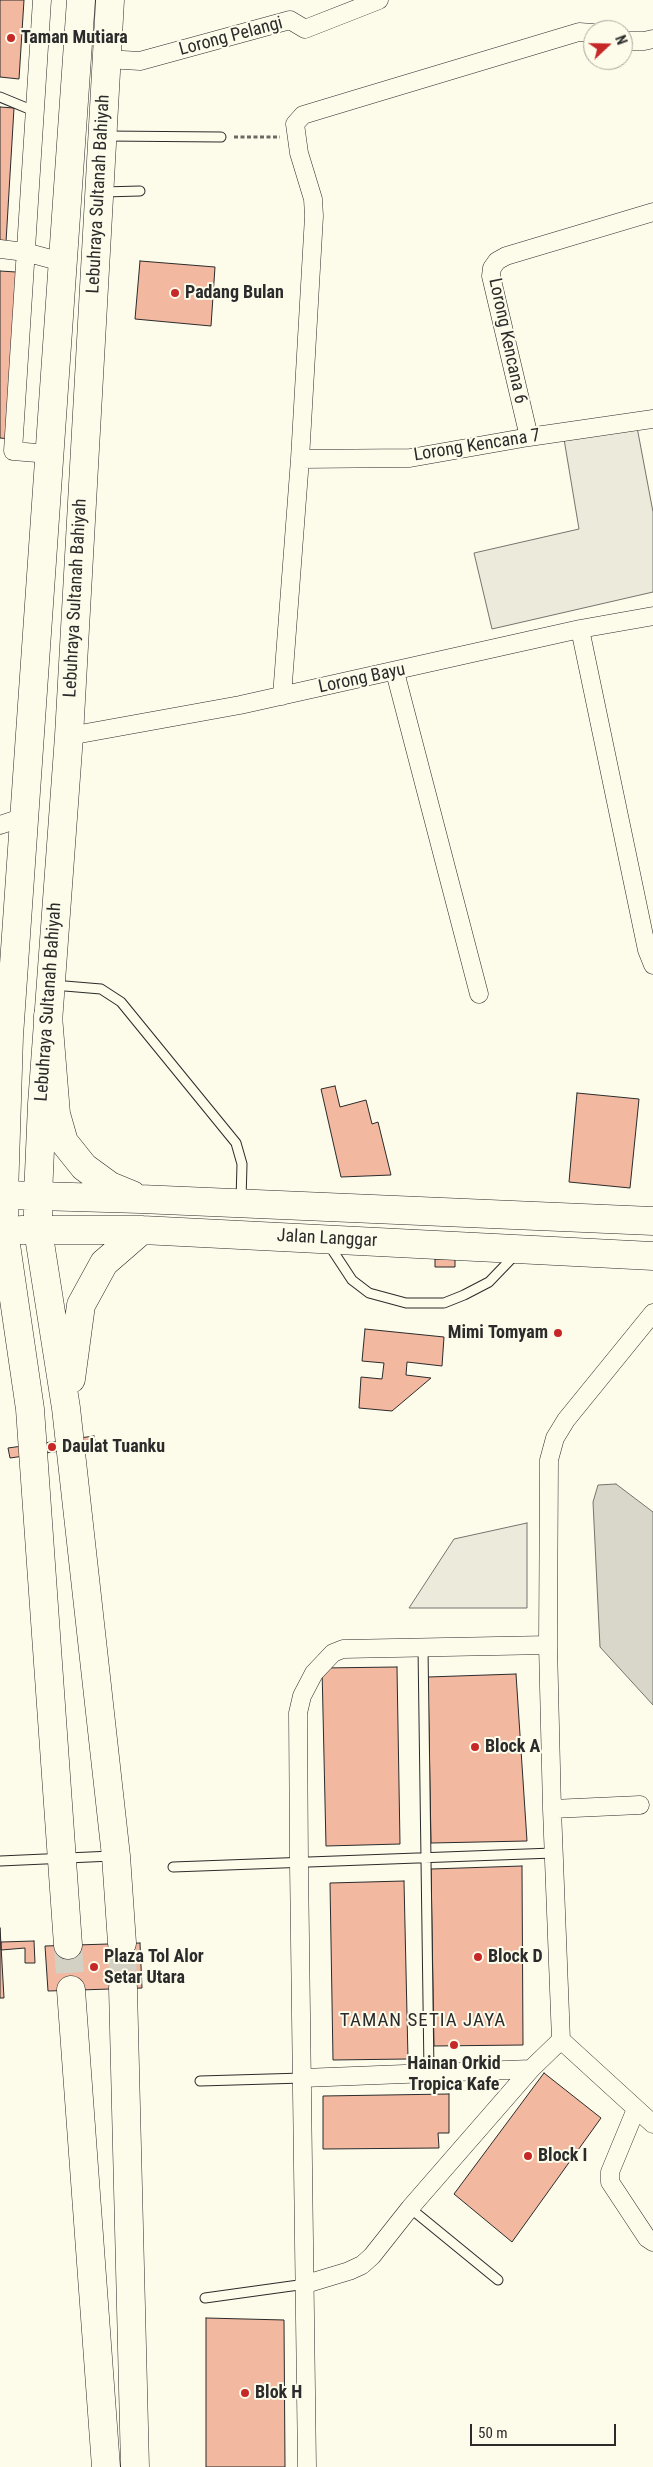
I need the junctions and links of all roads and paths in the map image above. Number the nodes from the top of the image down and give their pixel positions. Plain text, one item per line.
1 (42, 0) edge
2 (81, 0) edge
3 (110, 0) edge
4 (379, 0) edge
5 (583, 32) edge
6 (653, 38) edge
7 (633, 41) edge
8 (106, 59) junction
9 (0, 96) edge
10 (34, 111) junction
11 (102, 136) junction
12 (221, 137) joint
13 (296, 137) junction
14 (99, 192) junction
15 (140, 192) dead end
16 (653, 212) edge
17 (0, 249) edge
18 (25, 252) junction
19 (62, 262) junction
20 (653, 419) edge
21 (529, 437) junction
22 (7, 451) edge
23 (49, 454) junction
24 (300, 459) junction
25 (653, 616) edge
26 (580, 629) junction
27 (35, 672) junction
28 (395, 672) junction
29 (282, 696) junction
30 (70, 736) junction
31 (17, 812) edge
32 (653, 966) edge
33 (50, 984) junction
34 (479, 994) dead end
35 (48, 1016) junction
36 (9, 1036) junction
37 (0, 1100) edge
38 (2, 1195) edge
39 (38, 1196) junction
40 (140, 1198) junction
41 (240, 1203) junction
42 (653, 1222) edge
43 (2, 1230) edge
44 (38, 1230) junction
45 (142, 1230) junction
46 (324, 1239) junction
47 (523, 1248) junction
48 (653, 1256) edge
49 (653, 1313) edge
50 (0, 1325) edge
51 (66, 1408) junction
52 (30, 1409) junction
53 (548, 1644) junction
54 (423, 1648) junction
55 (640, 1805) dead end
56 (552, 1809) junction
57 (553, 1853) junction
58 (116, 1856) junction
59 (64, 1858) junction
60 (425, 1858) junction
61 (0, 1860) edge
62 (299, 1864) junction
63 (173, 1867) dead end
64 (122, 1943) tunnel mouth
65 (68, 1945) tunnel mouth
66 (123, 1988) tunnel mouth
67 (71, 1990) tunnel mouth
68 (561, 2040) junction
69 (531, 2069) junction
70 (430, 2072) junction
71 (303, 2078) junction
72 (200, 2081) dead end
73 (636, 2108) junction
74 (653, 2124) edge
75 (410, 2208) junction
76 (653, 2242) edge
77 (498, 2280) dead end
78 (306, 2284) junction
79 (205, 2298) dead end
80 (106, 2467) edge
81 (135, 2467) edge
82 (307, 2467) edge

1 - 10 street
2 - 19 main road, Lebuhraya Sultanah Bahiyah
3 - 8 main road, Lebuhraya Sultanah Bahiyah
4 - 8 street, Lorong Pelangi
5 - 13 street
6 - 7 street
8 - 11 main road, Lebuhraya Sultanah Bahiyah
9 - 10 lane
10 - 18 street
11 - 12 lane
11 - 14 main road, Lebuhraya Sultanah Bahiyah
12 - 13 path
13 - 24 street
14 - 15 lane
14 - 30 main road, Lebuhraya Sultanah Bahiyah
16 - 21 street, Lorong Kencana 6
17 - 18 street
18 - 19 street
18 - 22 street
19 - 23 main road, Lebuhraya Sultanah Bahiyah
20 - 21 street, Lorong Kencana 7
21 - 24 street, Lorong Kencana 7
22 - 23 street
23 - 27 main road, Lebuhraya Sultanah Bahiyah
24 - 29 street
25 - 26 street, Lorong Bayu
26 - 28 street, Lorong Bayu
26 - 32 street
27 - 30 main road
27 - 31 main road, Lebuhraya Sultanah Bahiyah
28 - 29 street, Lorong Bayu
28 - 34 street
29 - 30 street, Lorong Bayu
30 - 31 main road
30 - 33 main road, Lebuhraya Sultanah Bahiyah
31 - 36 main road, Lebuhraya Sultanah Bahiyah
33 - 35 main road, Lebuhraya Sultanah Bahiyah
33 - 41 lane
35 - 39 main road, Lebuhraya Sultanah Bahiyah
35 - 40 main road
36 - 37 main road
36 - 38 main road, Lebuhraya Sultanah Bahiyah
38 - 39 main road, Jalan Langgar
38 - 43 main road, Lebuhraya Sultanah Bahiyah
39 - 40 main road, Jalan Langgar
39 - 44 main road, Lebuhraya Sultanah Bahiyah
40 - 41 main road, Jalan Langgar
41 - 42 main road, Jalan Langgar
43 - 44 main road, Jalan Langgar
43 - 52 main road, Lebuhraya Sultanah Bahiyah
44 - 45 main road, Jalan Langgar
44 - 51 main road, Lebuhraya Sultanah Bahiyah
45 - 46 main road, Jalan Langgar
45 - 51 main road
46 - 47 main road, Jalan Langgar
46 - 47 lane
47 - 48 main road, Jalan Langgar
49 - 53 street
50 - 52 main road
51 - 58 main road
52 - 59 main road
53 - 54 street
53 - 56 street
54 - 60 lane
54 - 62 street
55 - 56 street
56 - 57 street
57 - 60 lane
57 - 68 street
58 - 59 lane
58 - 64 main road
59 - 61 lane
59 - 65 main road
60 - 62 lane
60 - 70 lane
62 - 63 lane
62 - 71 street
66 - 81 main road
67 - 80 main road
68 - 69 street
68 - 73 street
69 - 70 street
69 - 75 street
70 - 71 street
71 - 72 lane
71 - 78 street
73 - 74 street
73 - 76 street
75 - 77 lane
75 - 78 street
78 - 79 lane
78 - 82 street

